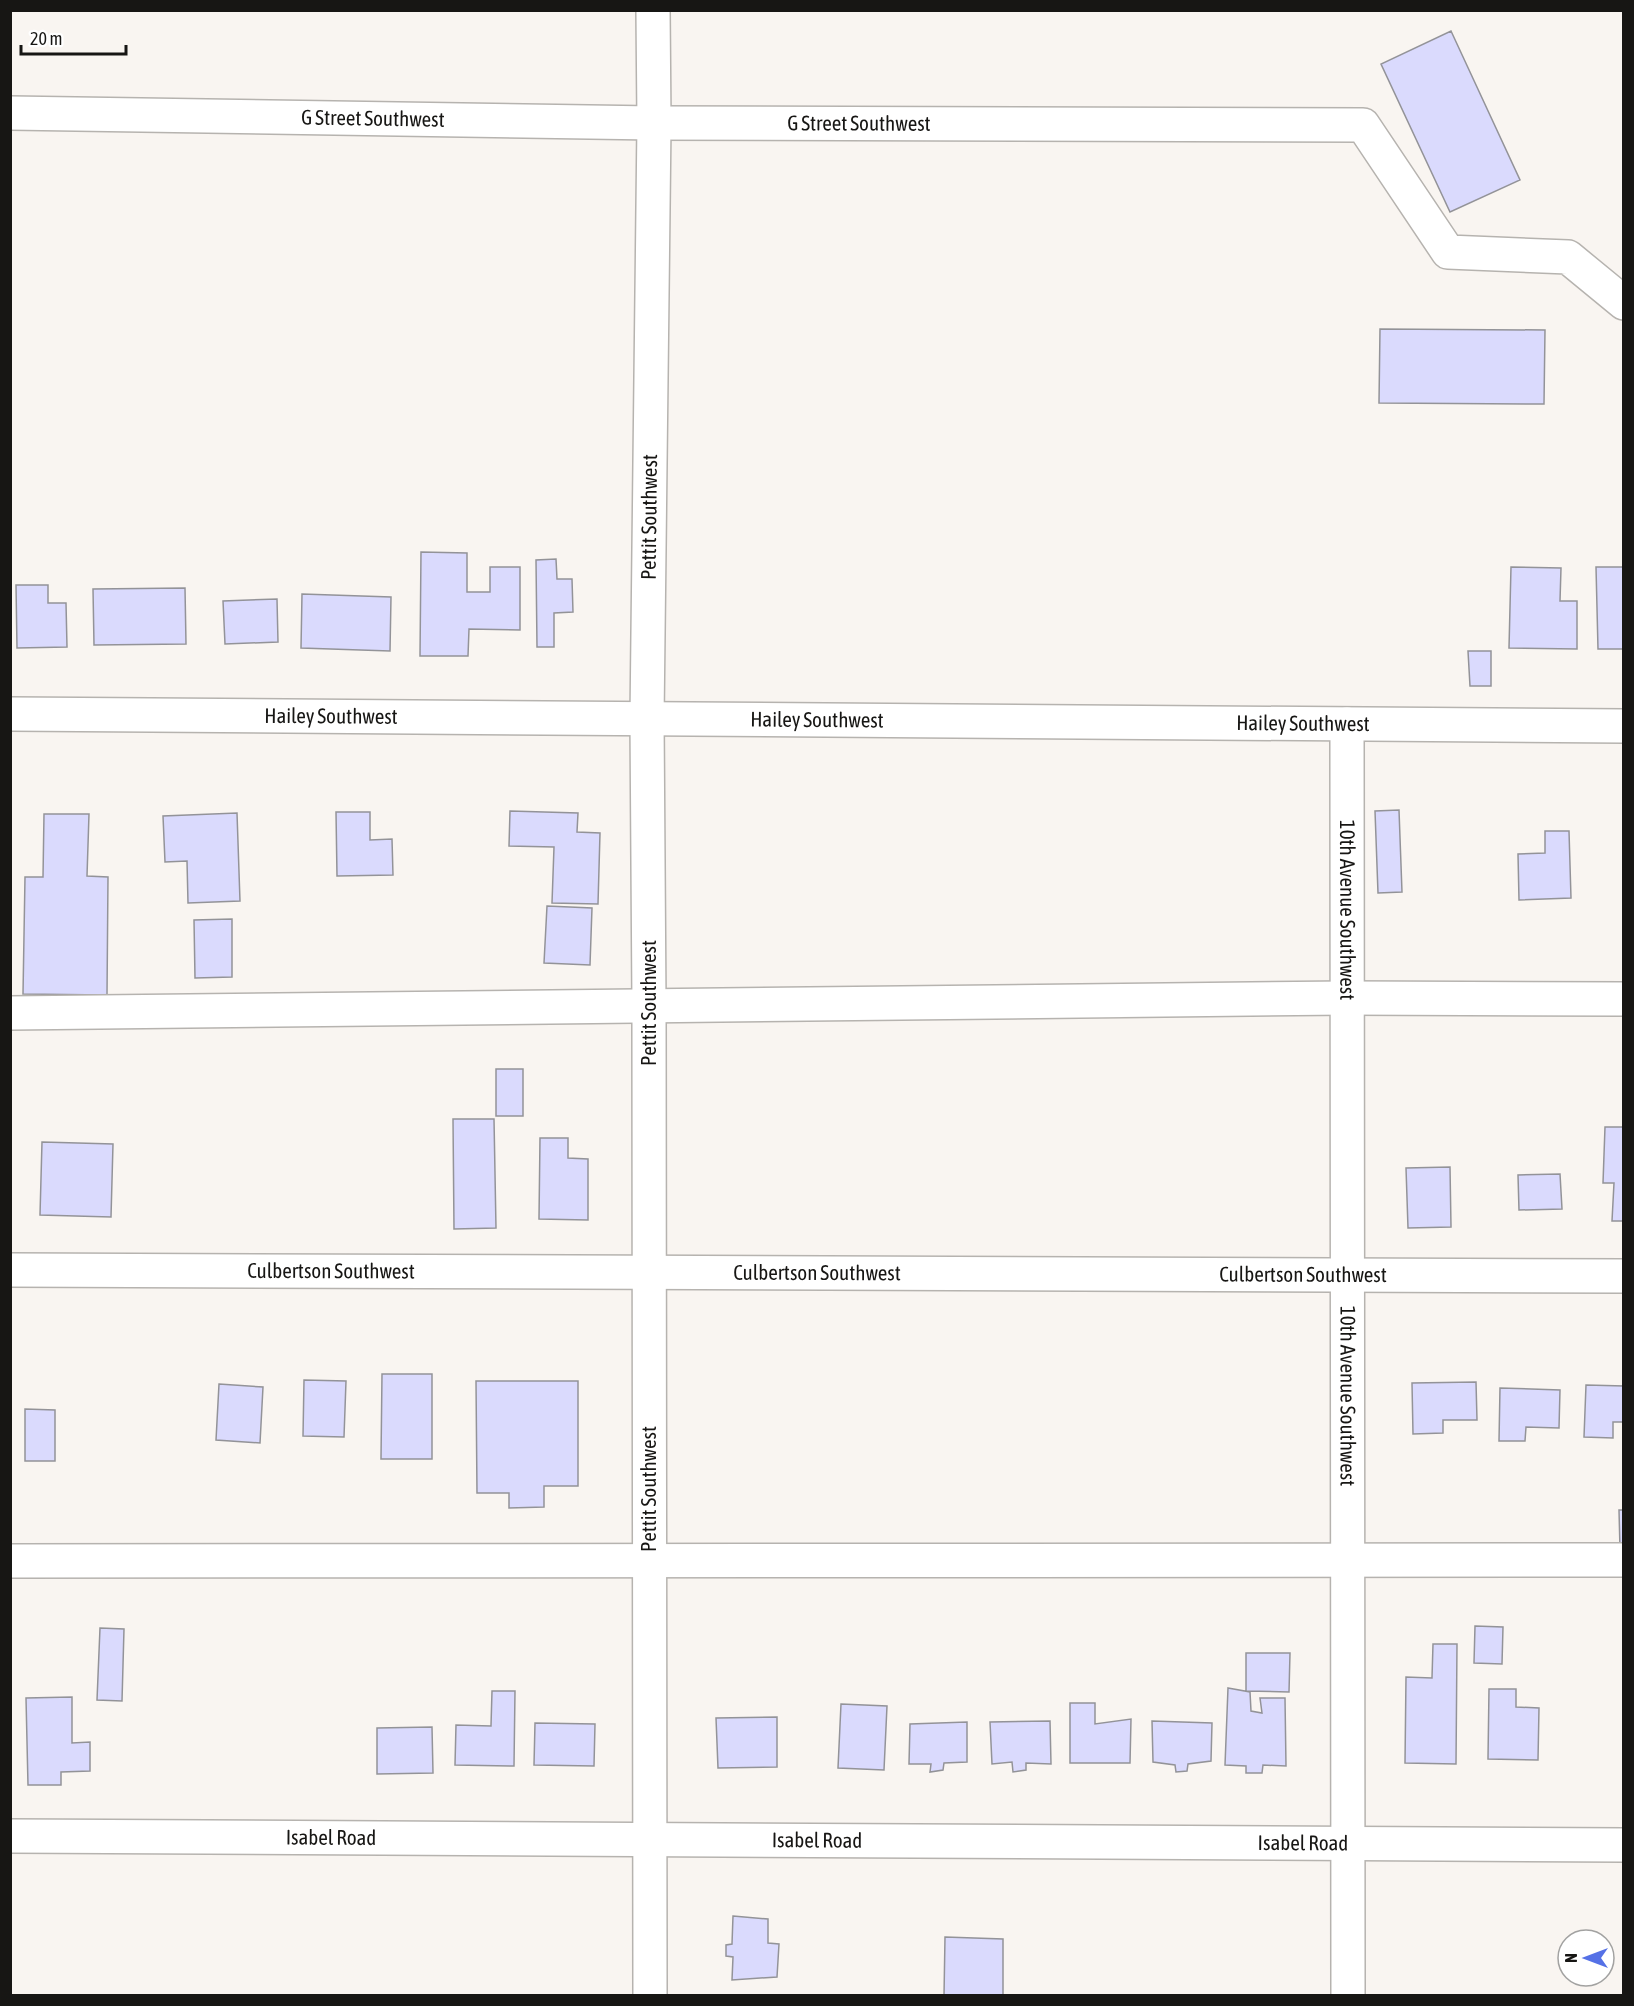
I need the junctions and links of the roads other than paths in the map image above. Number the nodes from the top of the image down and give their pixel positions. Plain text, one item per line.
1 (653, 10) edge
2 (10, 113) edge
3 (654, 123) junction
4 (1623, 303) edge
5 (10, 714) edge
6 (647, 718) junction
7 (1347, 724) junction
8 (1623, 726) edge
9 (1347, 998) junction
10 (1623, 999) edge
11 (649, 1005) junction
12 (10, 1013) edge
13 (10, 1270) edge
14 (649, 1272) junction
15 (1347, 1275) junction
16 (1623, 1275) edge
17 (1347, 1560) junction
18 (1623, 1560) edge
19 (10, 1561) edge
20 (650, 1561) junction
21 (10, 1836) edge
22 (650, 1840) junction
23 (1348, 1844) junction
24 (1623, 1845) edge
25 (650, 1995) edge
26 (1348, 1995) edge

1 - 3 street, Pettit Southwest
2 - 3 street, G Street Southwest
3 - 4 street, G Street Southwest
3 - 6 street, Pettit Southwest
5 - 6 street, Hailey Southwest
6 - 7 street, Hailey Southwest
6 - 11 street, Pettit Southwest
7 - 8 street, Hailey Southwest
7 - 9 street, 10th Avenue Southwest
9 - 10 street
9 - 11 street
9 - 15 street, 10th Avenue Southwest
11 - 12 street
11 - 14 street, Pettit Southwest
13 - 14 street, Culbertson Southwest
14 - 15 street, Culbertson Southwest
14 - 20 street, Pettit Southwest
15 - 16 street, Culbertson Southwest
15 - 17 street, 10th Avenue Southwest
17 - 18 street
17 - 20 street
17 - 23 street, 10th Avenue Southwest
19 - 20 street
20 - 22 street, Pettit Southwest
21 - 22 street, Isabel Road
22 - 23 street, Isabel Road
22 - 25 street, Pettit Southwest
23 - 24 street, Isabel Road
23 - 26 street, 10th Avenue Southwest

